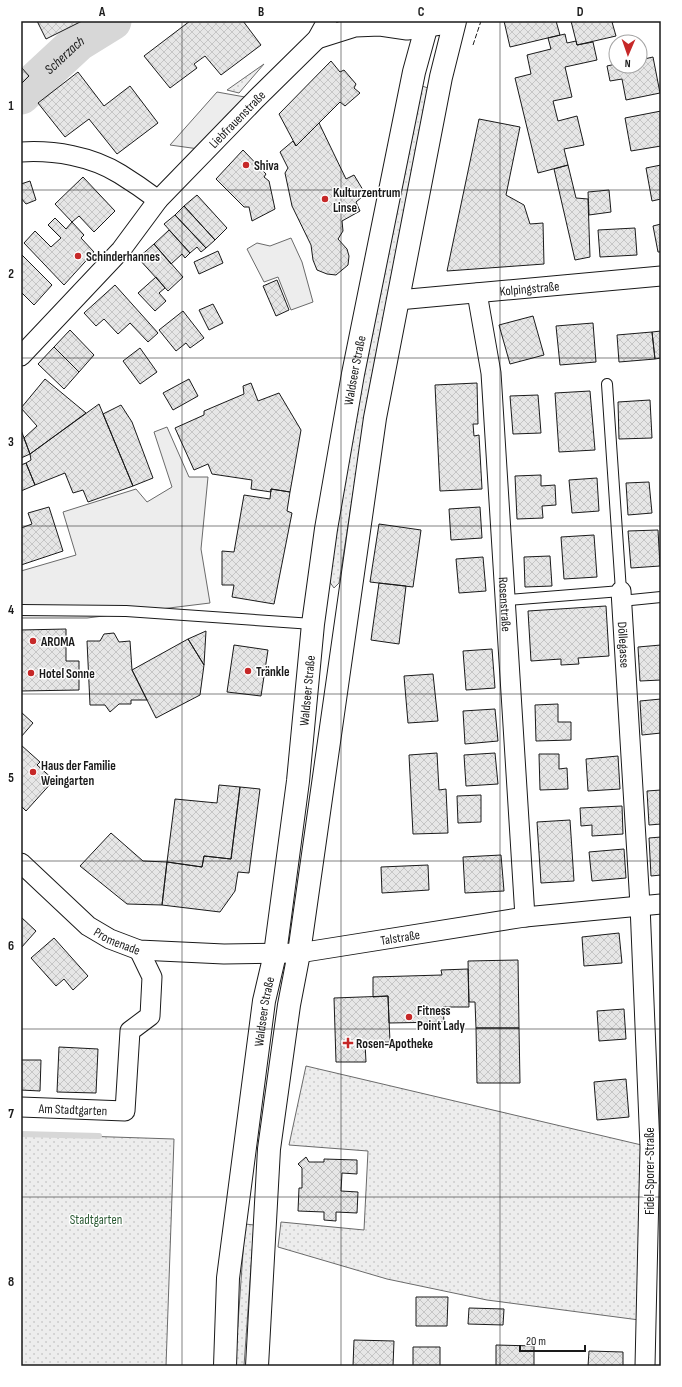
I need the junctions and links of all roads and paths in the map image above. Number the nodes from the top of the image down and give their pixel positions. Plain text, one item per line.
1 (327, 21) edge
2 (455, 22) edge
3 (427, 24) edge
4 (316, 39) junction
5 (21, 152) edge
6 (158, 200) junction
7 (661, 276) edge
8 (477, 293) junction
9 (398, 300) junction
10 (21, 356) edge
11 (607, 384) dead end
12 (621, 596) junction
13 (661, 597) edge
14 (507, 600) junction
15 (21, 610) edge
16 (313, 624) junction
17 (21, 863) edge
18 (661, 904) edge
19 (640, 905) junction
20 (525, 916) junction
21 (139, 950) junction
22 (299, 953) junction
23 (275, 954) junction
24 (21, 1108) edge
25 (125, 1111) joint
26 (225, 1366) edge
27 (256, 1366) edge
28 (645, 1366) edge

1 - 4 street, Liebfrauenstraße
2 - 3 street, Liebfrauenstraße
2 - 9 main road, Waldseer Straße
3 - 4 street, Liebfrauenstraße
3 - 16 main road, Waldseer Straße
4 - 6 street, Liebfrauenstraße
5 - 6 street
6 - 10 street, Liebfrauenstraße
7 - 8 street, Kolpingstraße
8 - 9 street, Kolpingstraße
8 - 14 street, Rosenstraße
9 - 22 main road, Waldseer Straße
11 - 12 lane, Döllegasse
12 - 13 lane
12 - 14 lane
12 - 19 street, Döllegasse
14 - 20 street, Rosenstraße
15 - 16 lane
16 - 23 main road, Waldseer Straße
17 - 21 street, Promenade
18 - 19 street, Talstraße
19 - 20 street, Talstraße
19 - 28 street, Fidel-Sporer-Straße
20 - 22 street, Talstraße
21 - 23 street, Talstraße
21 - 25 street, Promenade
22 - 23 street, Talstraße
22 - 27 main road, Waldseer Straße
23 - 26 main road, Waldseer Straße
24 - 25 street, Am Stadtgarten

